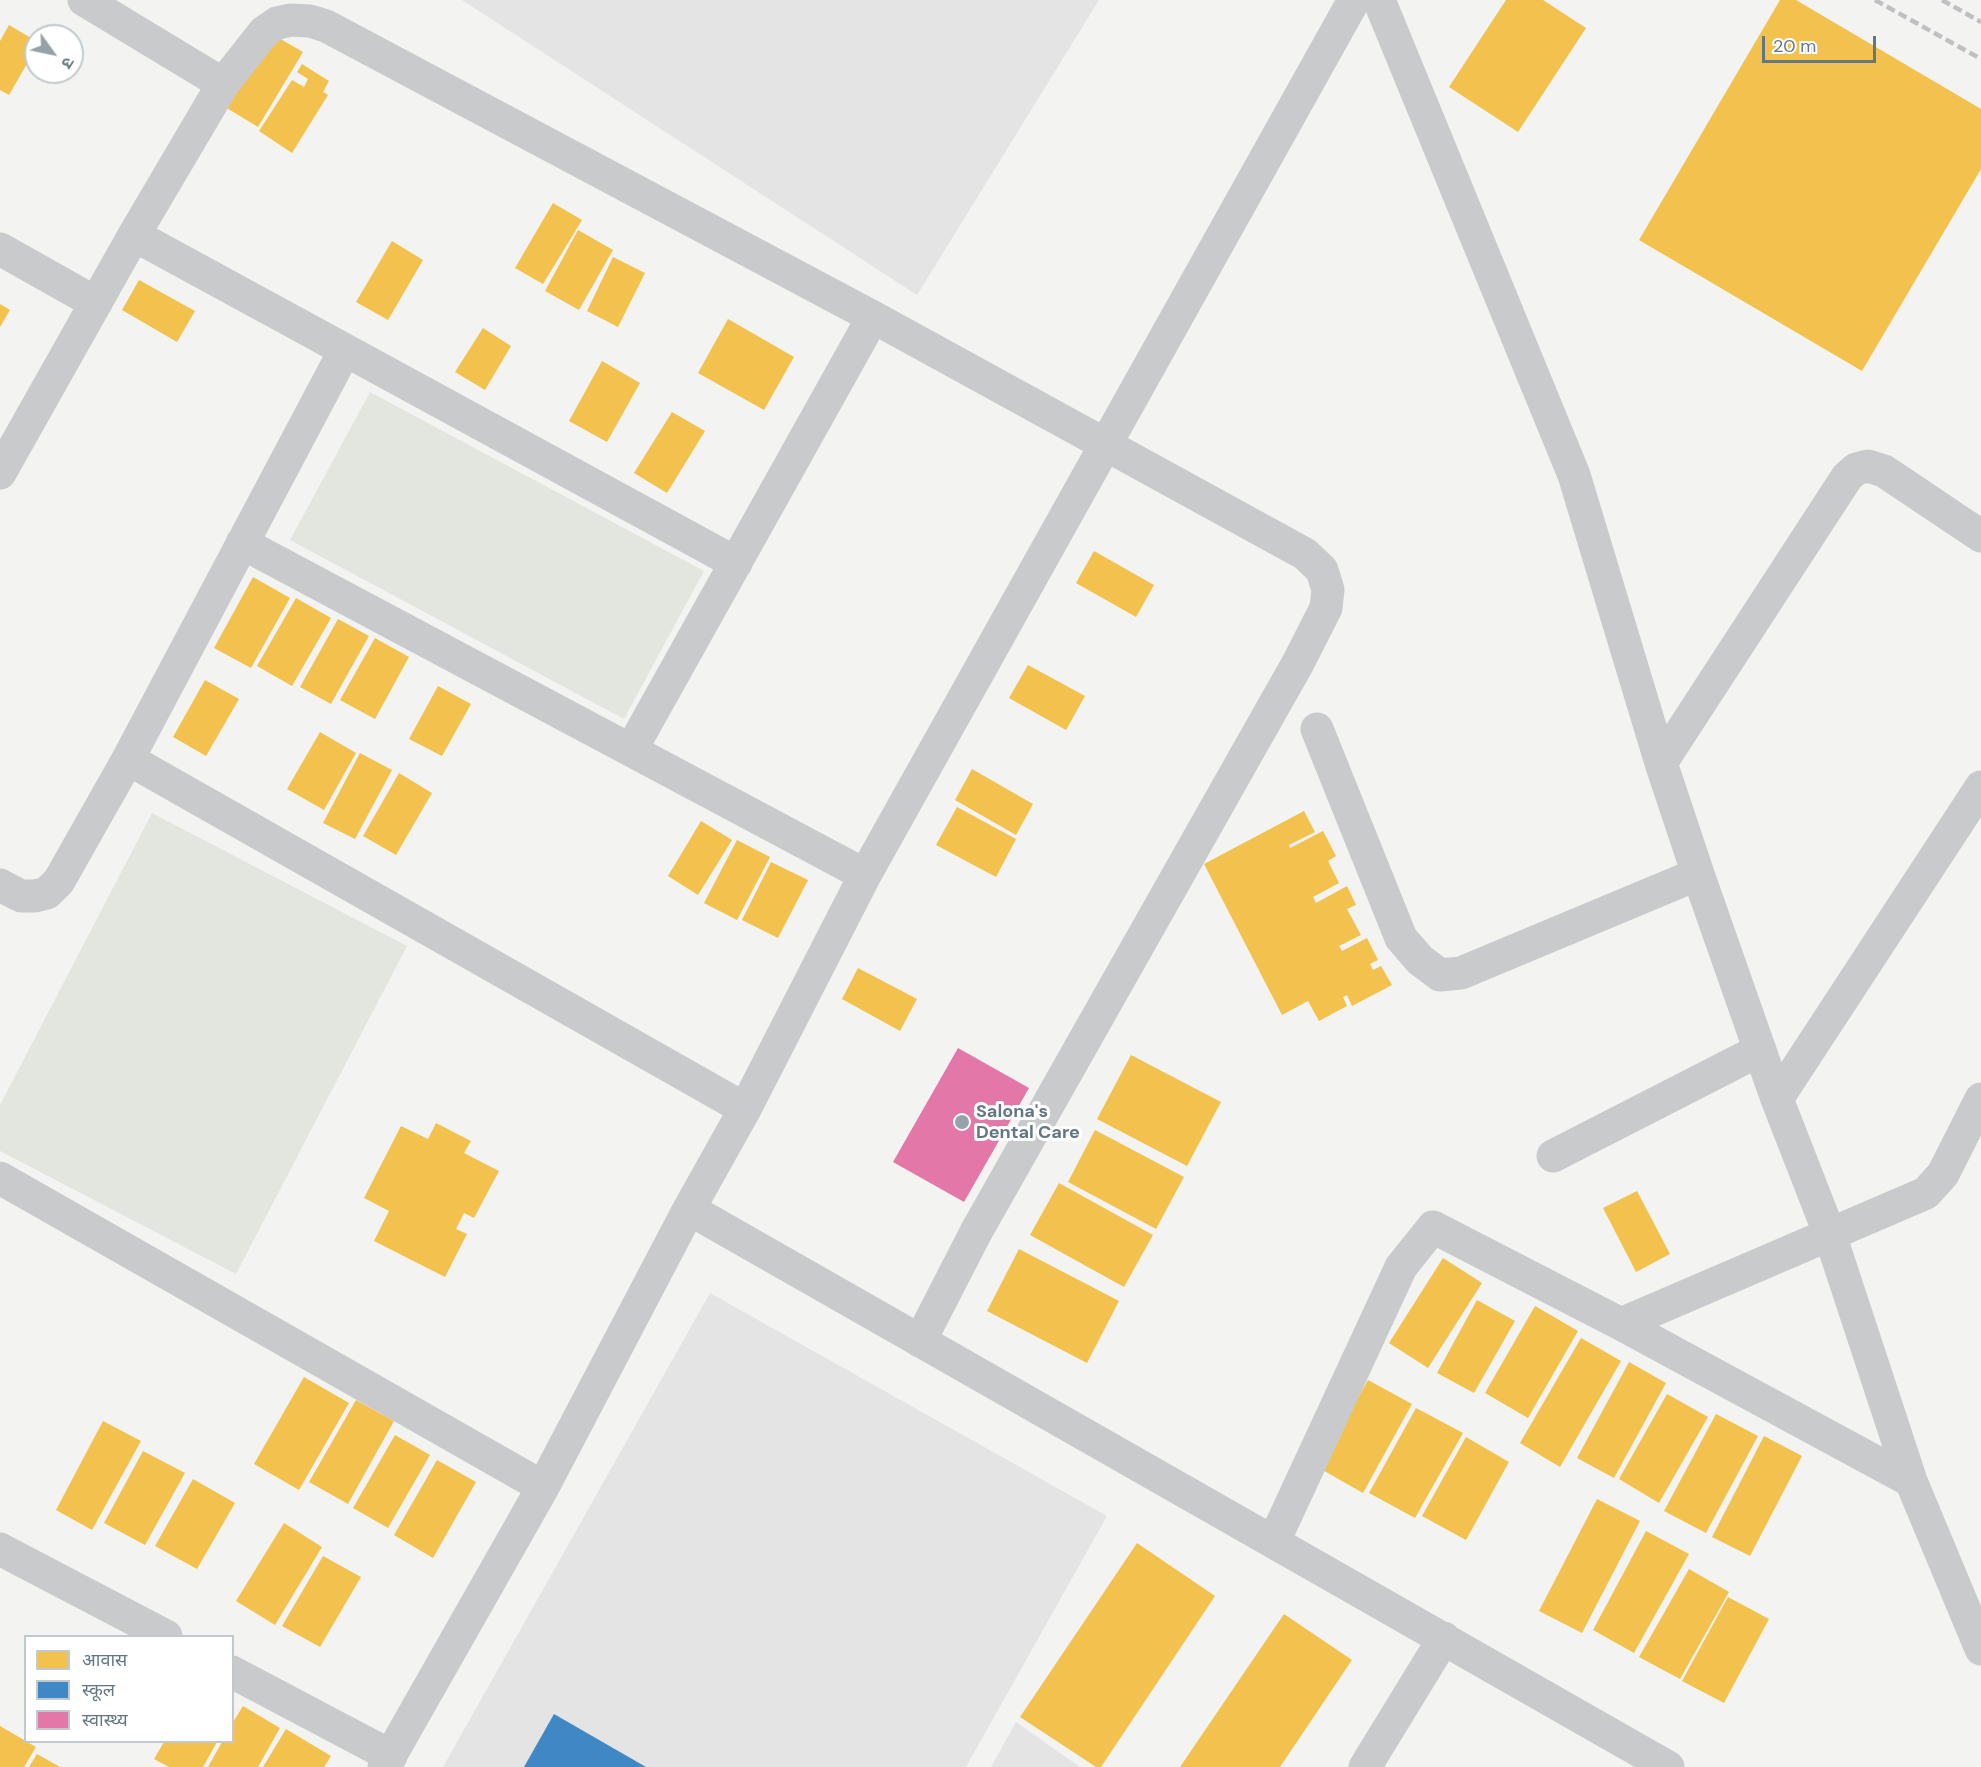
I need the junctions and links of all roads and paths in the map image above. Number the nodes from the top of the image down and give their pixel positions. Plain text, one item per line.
1 (84, 0) edge
2 (1354, 0) edge
3 (1379, 0) edge
4 (223, 84) junction
5 (134, 235) junction
6 (0, 249) edge
7 (96, 303) junction
8 (873, 317) junction
9 (345, 350) junction
10 (1105, 446) junction
11 (0, 473) edge
12 (1981, 536) edge
13 (242, 543) junction
14 (736, 563) junction
15 (1317, 729) dead end
16 (632, 750) junction
17 (128, 759) junction
18 (1661, 764) junction
19 (1981, 787) edge
20 (1698, 874) junction
21 (865, 875) junction
22 (0, 885) edge
23 (1760, 1050) junction
24 (1777, 1099) junction
25 (1981, 1099) edge
26 (746, 1109) junction
27 (1553, 1156) dead end
28 (0, 1178) edge
29 (689, 1209) junction
30 (1830, 1235) junction
31 (1621, 1324) junction
32 (920, 1341) junction
33 (1911, 1481) junction
34 (543, 1487) junction
35 (1274, 1541) junction
36 (0, 1549) edge
37 (164, 1635) edge
38 (1444, 1638) junction
39 (1981, 1649) edge
40 (234, 1673) edge
41 (388, 1762) edge
42 (1365, 1767) edge
43 (1668, 1767) edge

1 - 4 street
2 - 10 street
3 - 18 street
4 - 5 street
4 - 8 street
5 - 7 street
5 - 9 street
6 - 7 street
7 - 11 street
8 - 10 street
8 - 14 street
9 - 13 street
9 - 14 street
10 - 21 street
10 - 32 street
12 - 18 street
13 - 16 street
13 - 17 street
14 - 16 street
15 - 20 street
16 - 21 street
17 - 22 street
17 - 26 street
18 - 20 street
19 - 24 street
20 - 23 street
21 - 26 street
23 - 24 street
23 - 27 street
24 - 30 street
25 - 30 street
26 - 29 street
28 - 34 street
29 - 32 street
29 - 34 street
30 - 31 street
30 - 33 street
31 - 33 street
31 - 35 street
32 - 35 street
33 - 39 street
34 - 41 street
35 - 38 street
36 - 37 street
38 - 42 street
38 - 43 street
40 - 41 street

